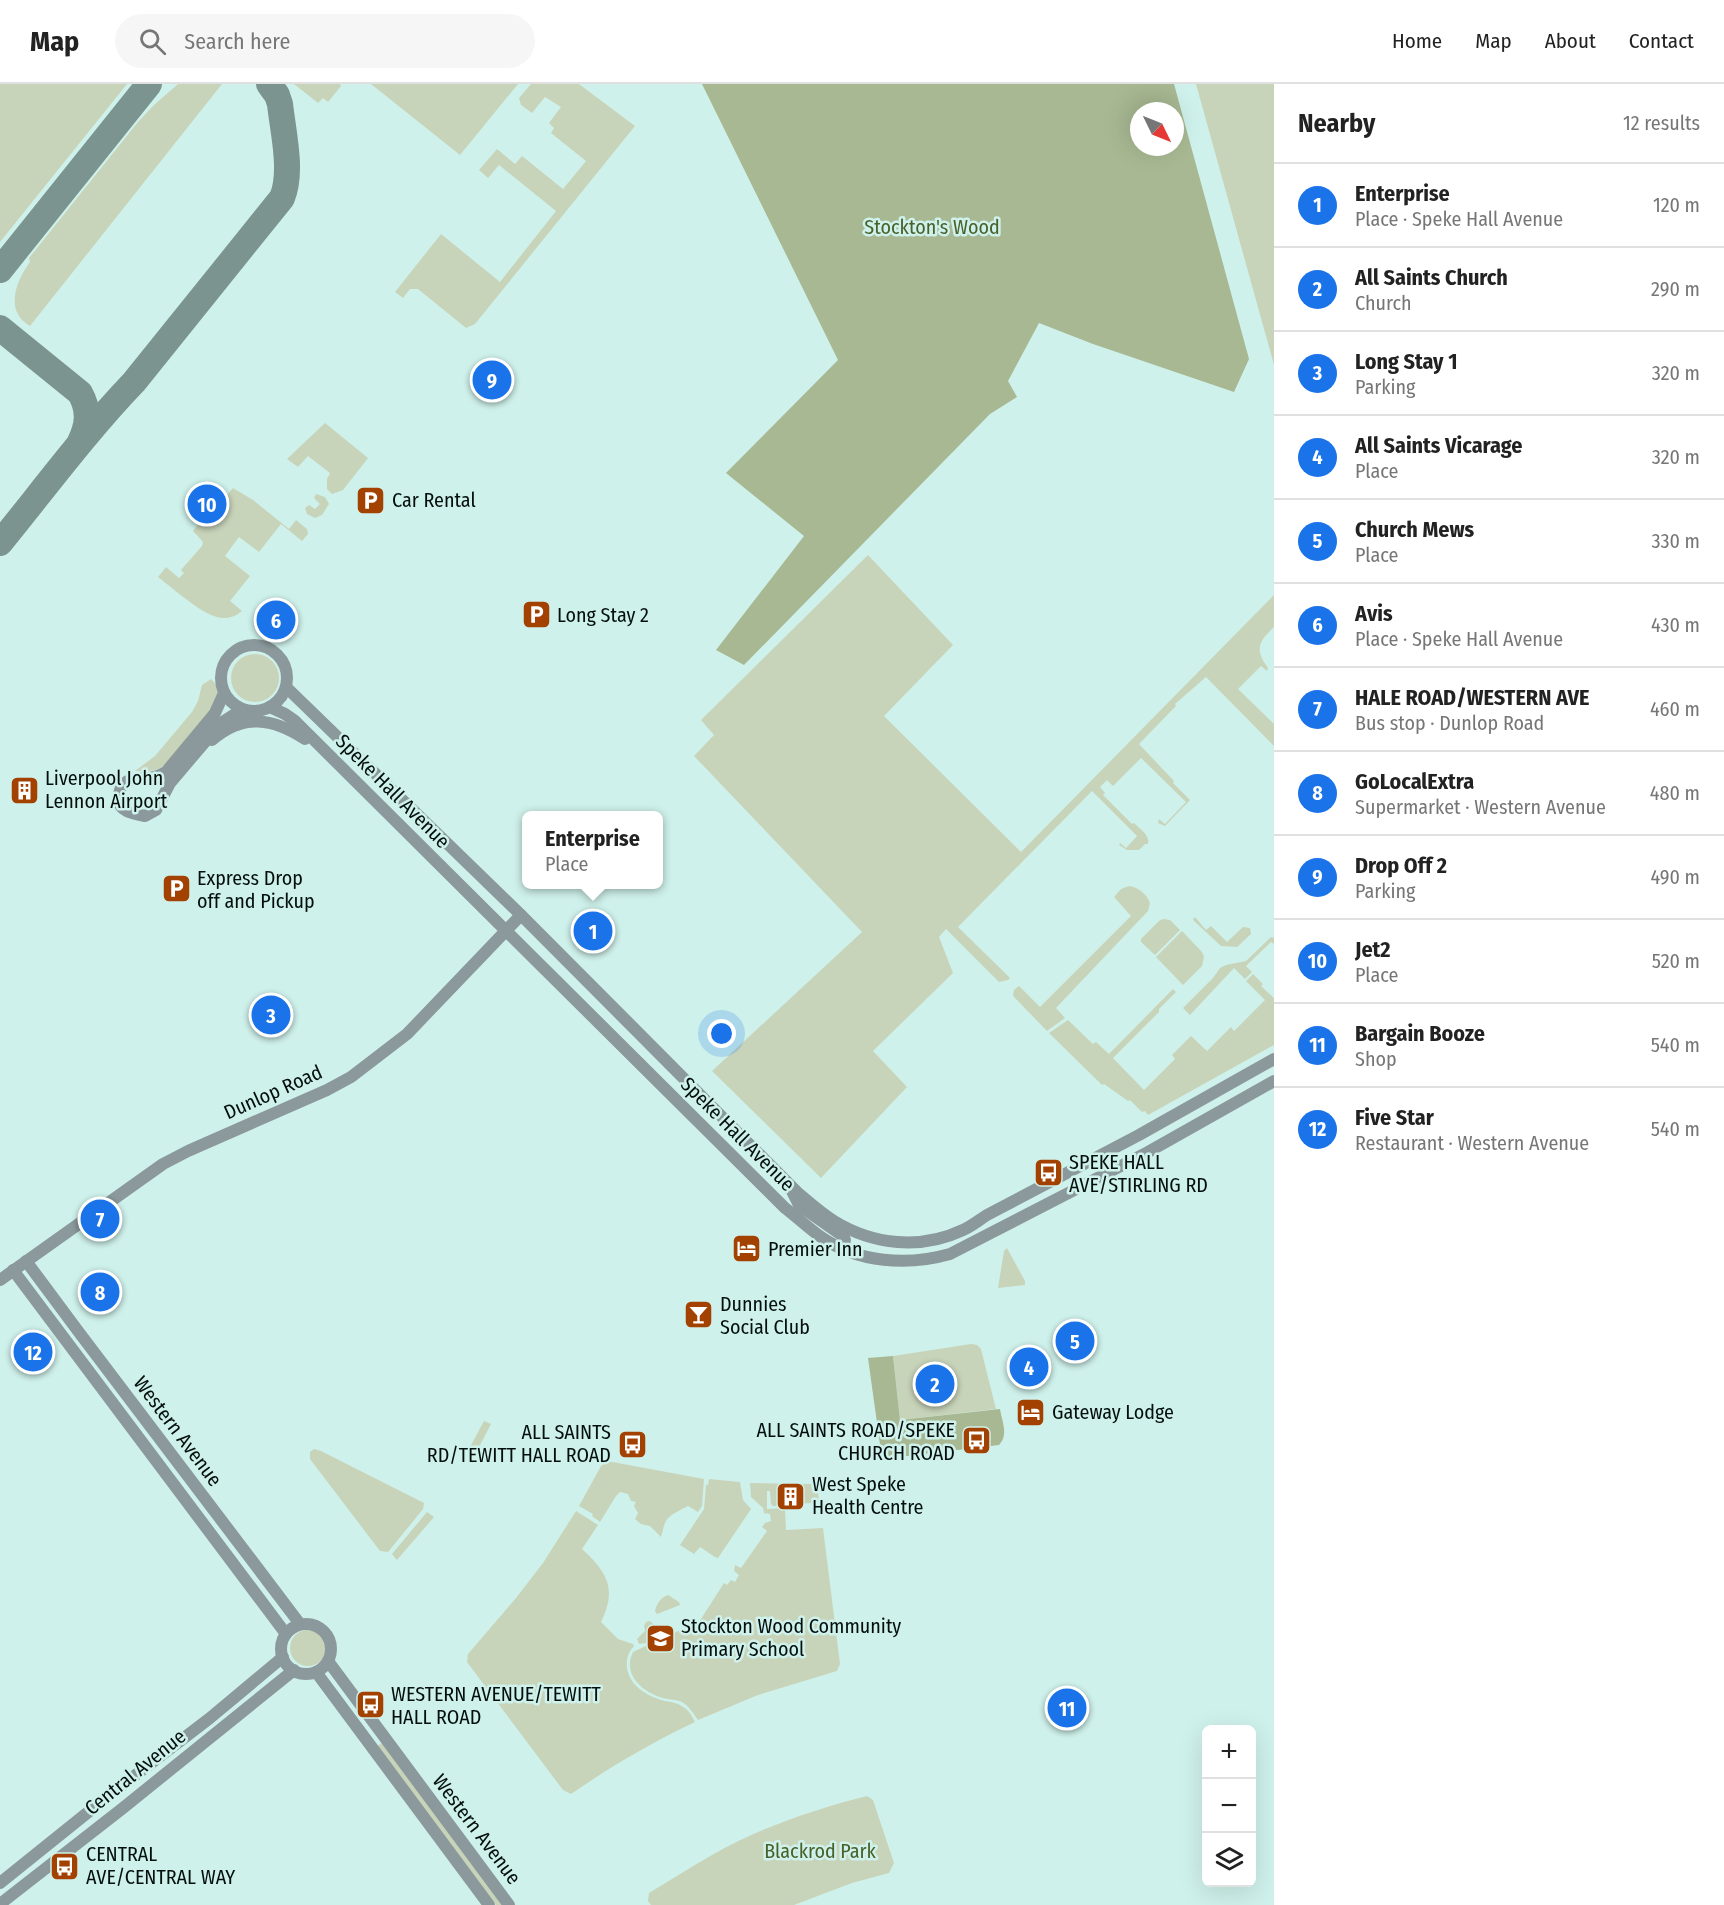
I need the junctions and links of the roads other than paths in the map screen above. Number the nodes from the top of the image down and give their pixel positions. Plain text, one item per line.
1 (286, 687) junction
2 (224, 693) junction
3 (270, 707) junction
4 (249, 711) junction
5 (193, 756) junction
6 (337, 763) junction
7 (521, 915) junction
8 (506, 930) junction
9 (1274, 1059) edge
10 (1274, 1081) edge
11 (789, 1184) junction
12 (843, 1248) junction
13 (26, 1261) junction
14 (13, 1270) junction
15 (0, 1280) edge
16 (300, 1624) junction
17 (286, 1634) junction
18 (283, 1657) junction
19 (328, 1661) junction
20 (294, 1670) junction
21 (316, 1672) junction
22 (0, 1883) edge
23 (0, 1904) edge
24 (489, 1905) edge
25 (509, 1905) edge

1 - 2 street
1 - 3 street
1 - 7 street, Speke Hall Avenue
2 - 4 street
2 - 5 street
3 - 4 street
3 - 6 street, Speke Hall Avenue
4 - 5 street
5 - 6 street
6 - 8 street, Speke Hall Avenue
7 - 8 street, Dunlop Road
7 - 11 street, Speke Hall Avenue
8 - 12 street, Speke Hall Avenue
8 - 13 street, Dunlop Road
9 - 11 street, Speke Hall Avenue
10 - 12 street, Speke Hall Avenue
11 - 12 street
13 - 14 street, Dunlop Road
13 - 16 street, Western Avenue
14 - 15 street, Dunlop Road
14 - 17 street, Western Avenue
16 - 17 street
16 - 19 street
17 - 18 street
18 - 20 street
18 - 22 street, Central Avenue
19 - 21 street
19 - 25 street, Western Avenue
20 - 21 street
20 - 23 street, Central Avenue
21 - 24 street, Western Avenue

